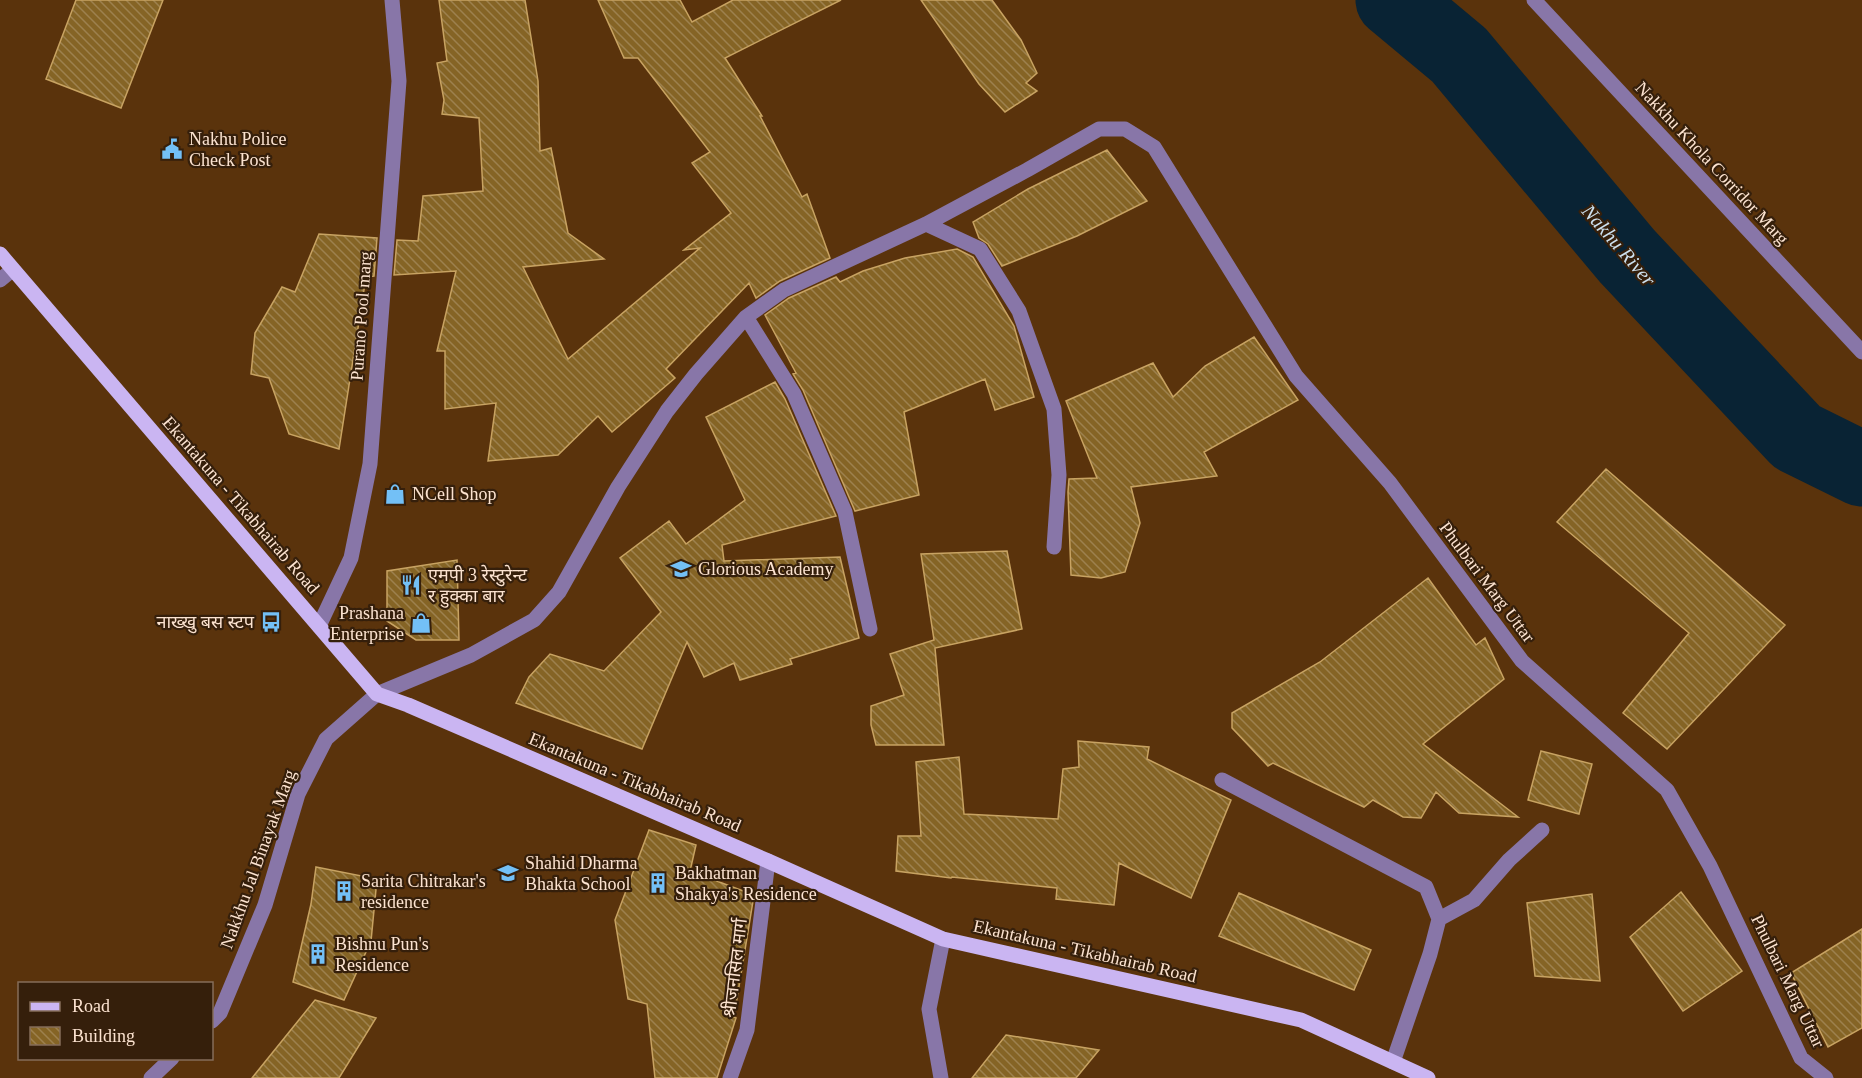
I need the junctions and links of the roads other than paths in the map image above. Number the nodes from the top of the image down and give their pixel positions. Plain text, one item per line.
1 (392, 0) edge
2 (1534, 0) edge
3 (1099, 129) joint
4 (926, 224) junction
5 (0, 254) edge
6 (12, 270) junction
7 (0, 280) edge
8 (746, 317) junction
9 (1862, 352) edge
10 (1054, 547) dead end
11 (319, 626) junction
12 (870, 629) dead end
13 (377, 694) junction
14 (1222, 780) dead end
15 (1542, 830) dead end
16 (768, 861) junction
17 (1439, 919) junction
18 (943, 939) junction
19 (213, 1020) edge
20 (171, 1060) edge
21 (1393, 1062) junction
22 (151, 1078) edge
23 (730, 1078) edge
24 (941, 1078) edge
25 (1428, 1078) edge
26 (1826, 1078) edge

1 - 11 street, Purano Pool marg
2 - 9 street, Nakkhu Khola Corridor Marg
3 - 4 street, Nakkhu Jal Binayak Marg
3 - 26 street, Phulbari Marg Uttar
4 - 8 street, Nakkhu Jal Binayak Marg
4 - 10 street
5 - 6 main road, Ekantakuna - Tikabhairab Road
6 - 7 street
6 - 11 main road, Ekantakuna - Tikabhairab Road
8 - 12 street
8 - 13 street, Nakkhu Jal Binayak Marg
11 - 13 main road, Ekantakuna - Tikabhairab Road
13 - 16 main road, Ekantakuna - Tikabhairab Road
13 - 19 street, Nakkhu Jal Binayak Marg
14 - 17 street
15 - 17 street
16 - 18 main road, Ekantakuna - Tikabhairab Road
16 - 23 street, श्रीजनसिल मार्ग
17 - 21 street
18 - 21 main road, Ekantakuna - Tikabhairab Road
18 - 24 street
20 - 22 street
21 - 25 main road, Ekantakuna - Tikabhairab Road

